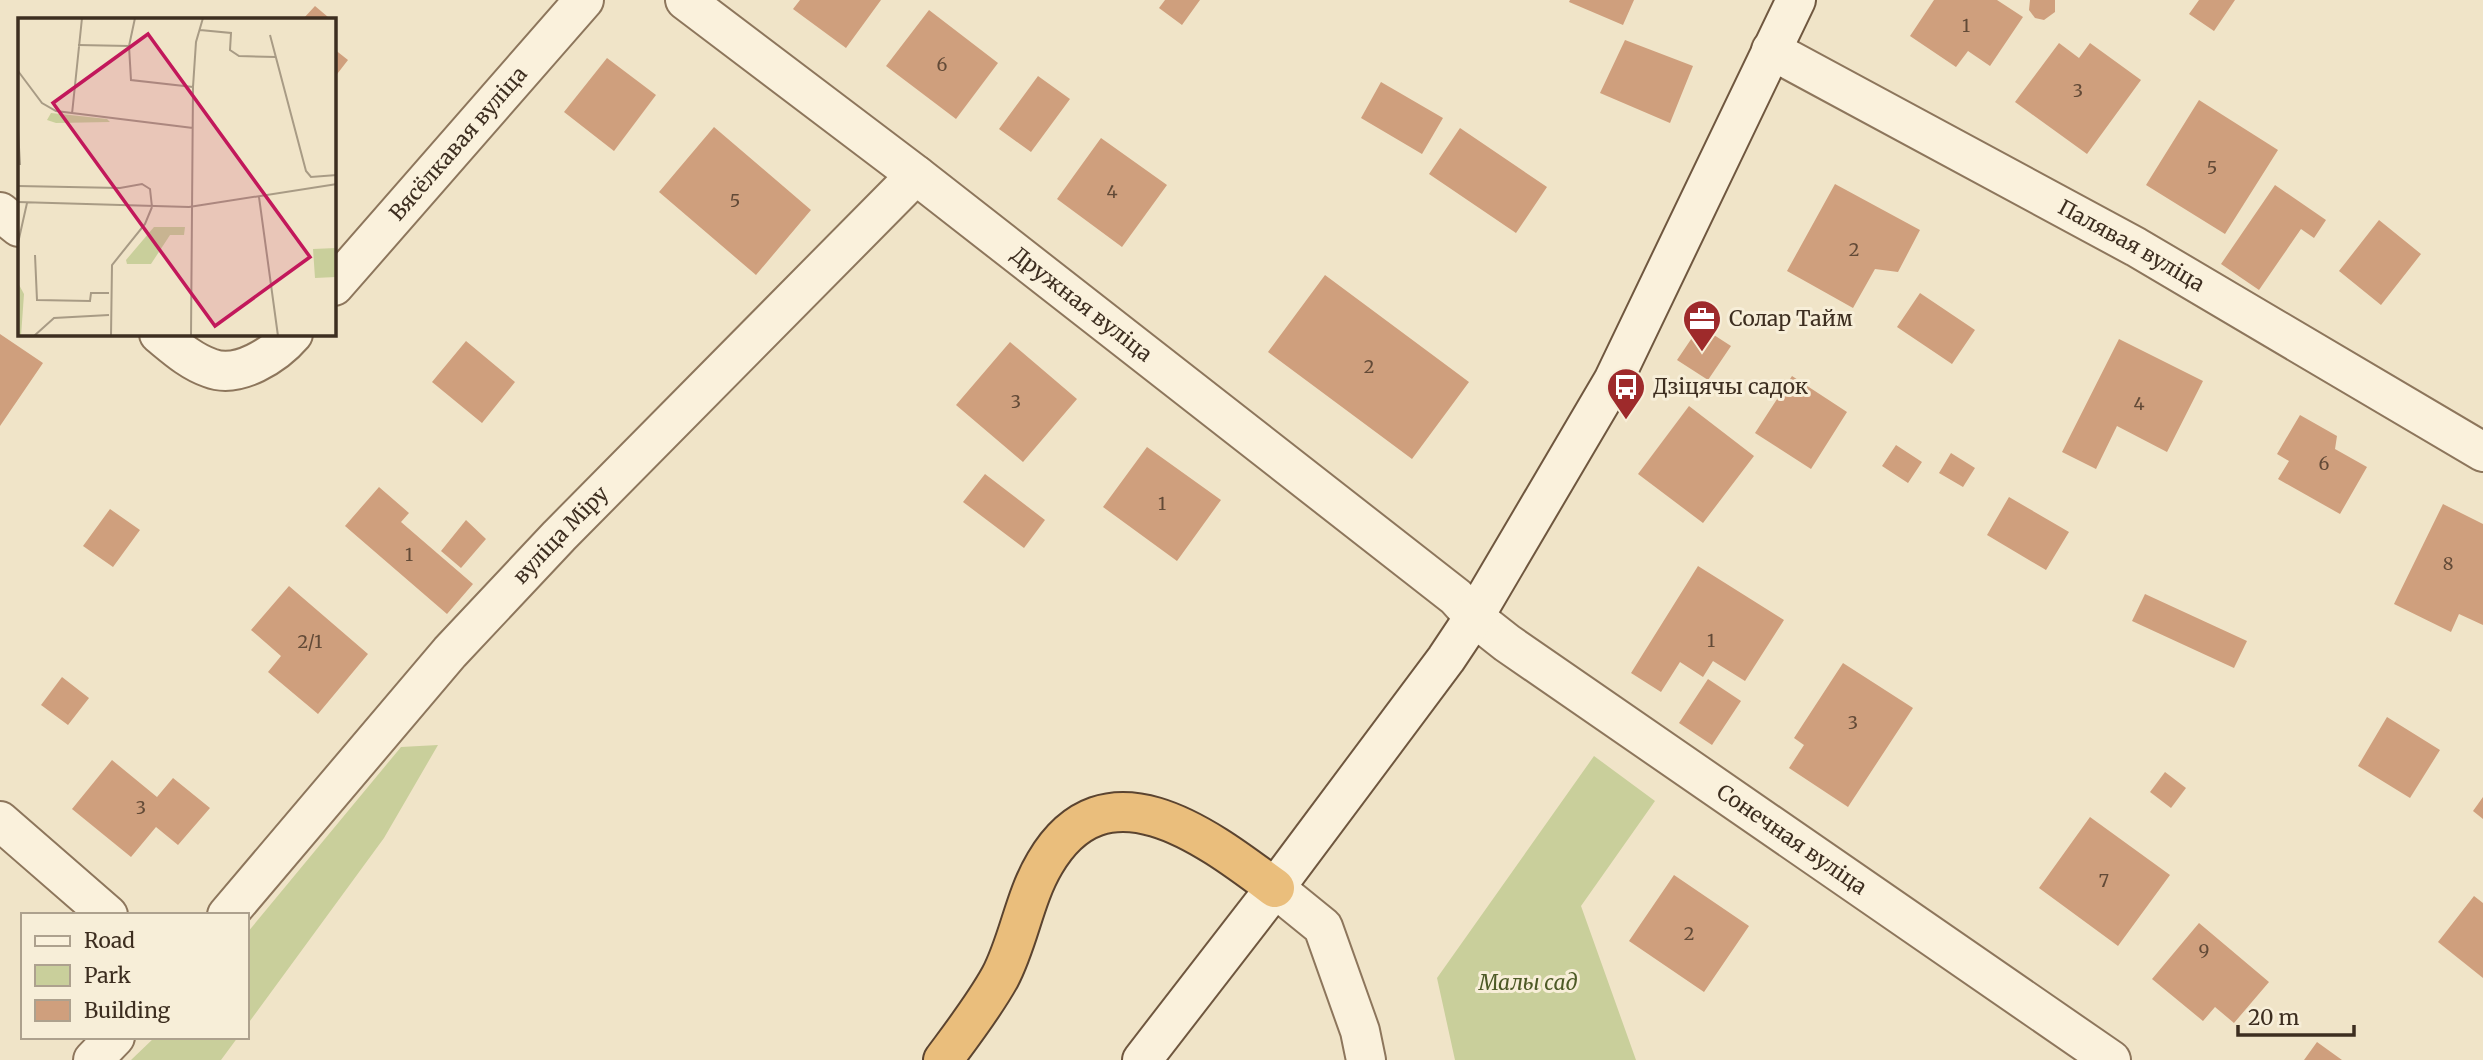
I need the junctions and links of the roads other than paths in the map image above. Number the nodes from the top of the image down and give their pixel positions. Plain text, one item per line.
1 (584, 0) edge
2 (685, 0) edge
3 (1796, 0) edge
4 (1772, 50) junction
5 (916, 174) junction
6 (0, 212) edge
7 (18, 226) edge
8 (336, 284) edge
9 (161, 336) edge
10 (291, 336) edge
11 (2483, 452) edge
12 (1474, 617) junction
13 (0, 821) edge
14 (1275, 888) junction
15 (106, 913) edge
16 (229, 913) edge
17 (113, 1039) edge
18 (93, 1060) edge
19 (943, 1060) edge
20 (1142, 1060) edge
21 (1366, 1060) edge
22 (2111, 1060) edge

1 - 8 street, Вясёлкавая вуліца
2 - 5 street, Дружная вуліца
3 - 4 street
4 - 11 street, Палявая вуліца
4 - 12 street
5 - 12 street, Дружная вуліца
5 - 16 street, вуліца Міру
6 - 7 street
9 - 10 street
12 - 14 street
12 - 22 street, Сонечная вуліца
13 - 15 street
14 - 19 highway
14 - 20 street
14 - 21 street
17 - 18 street

